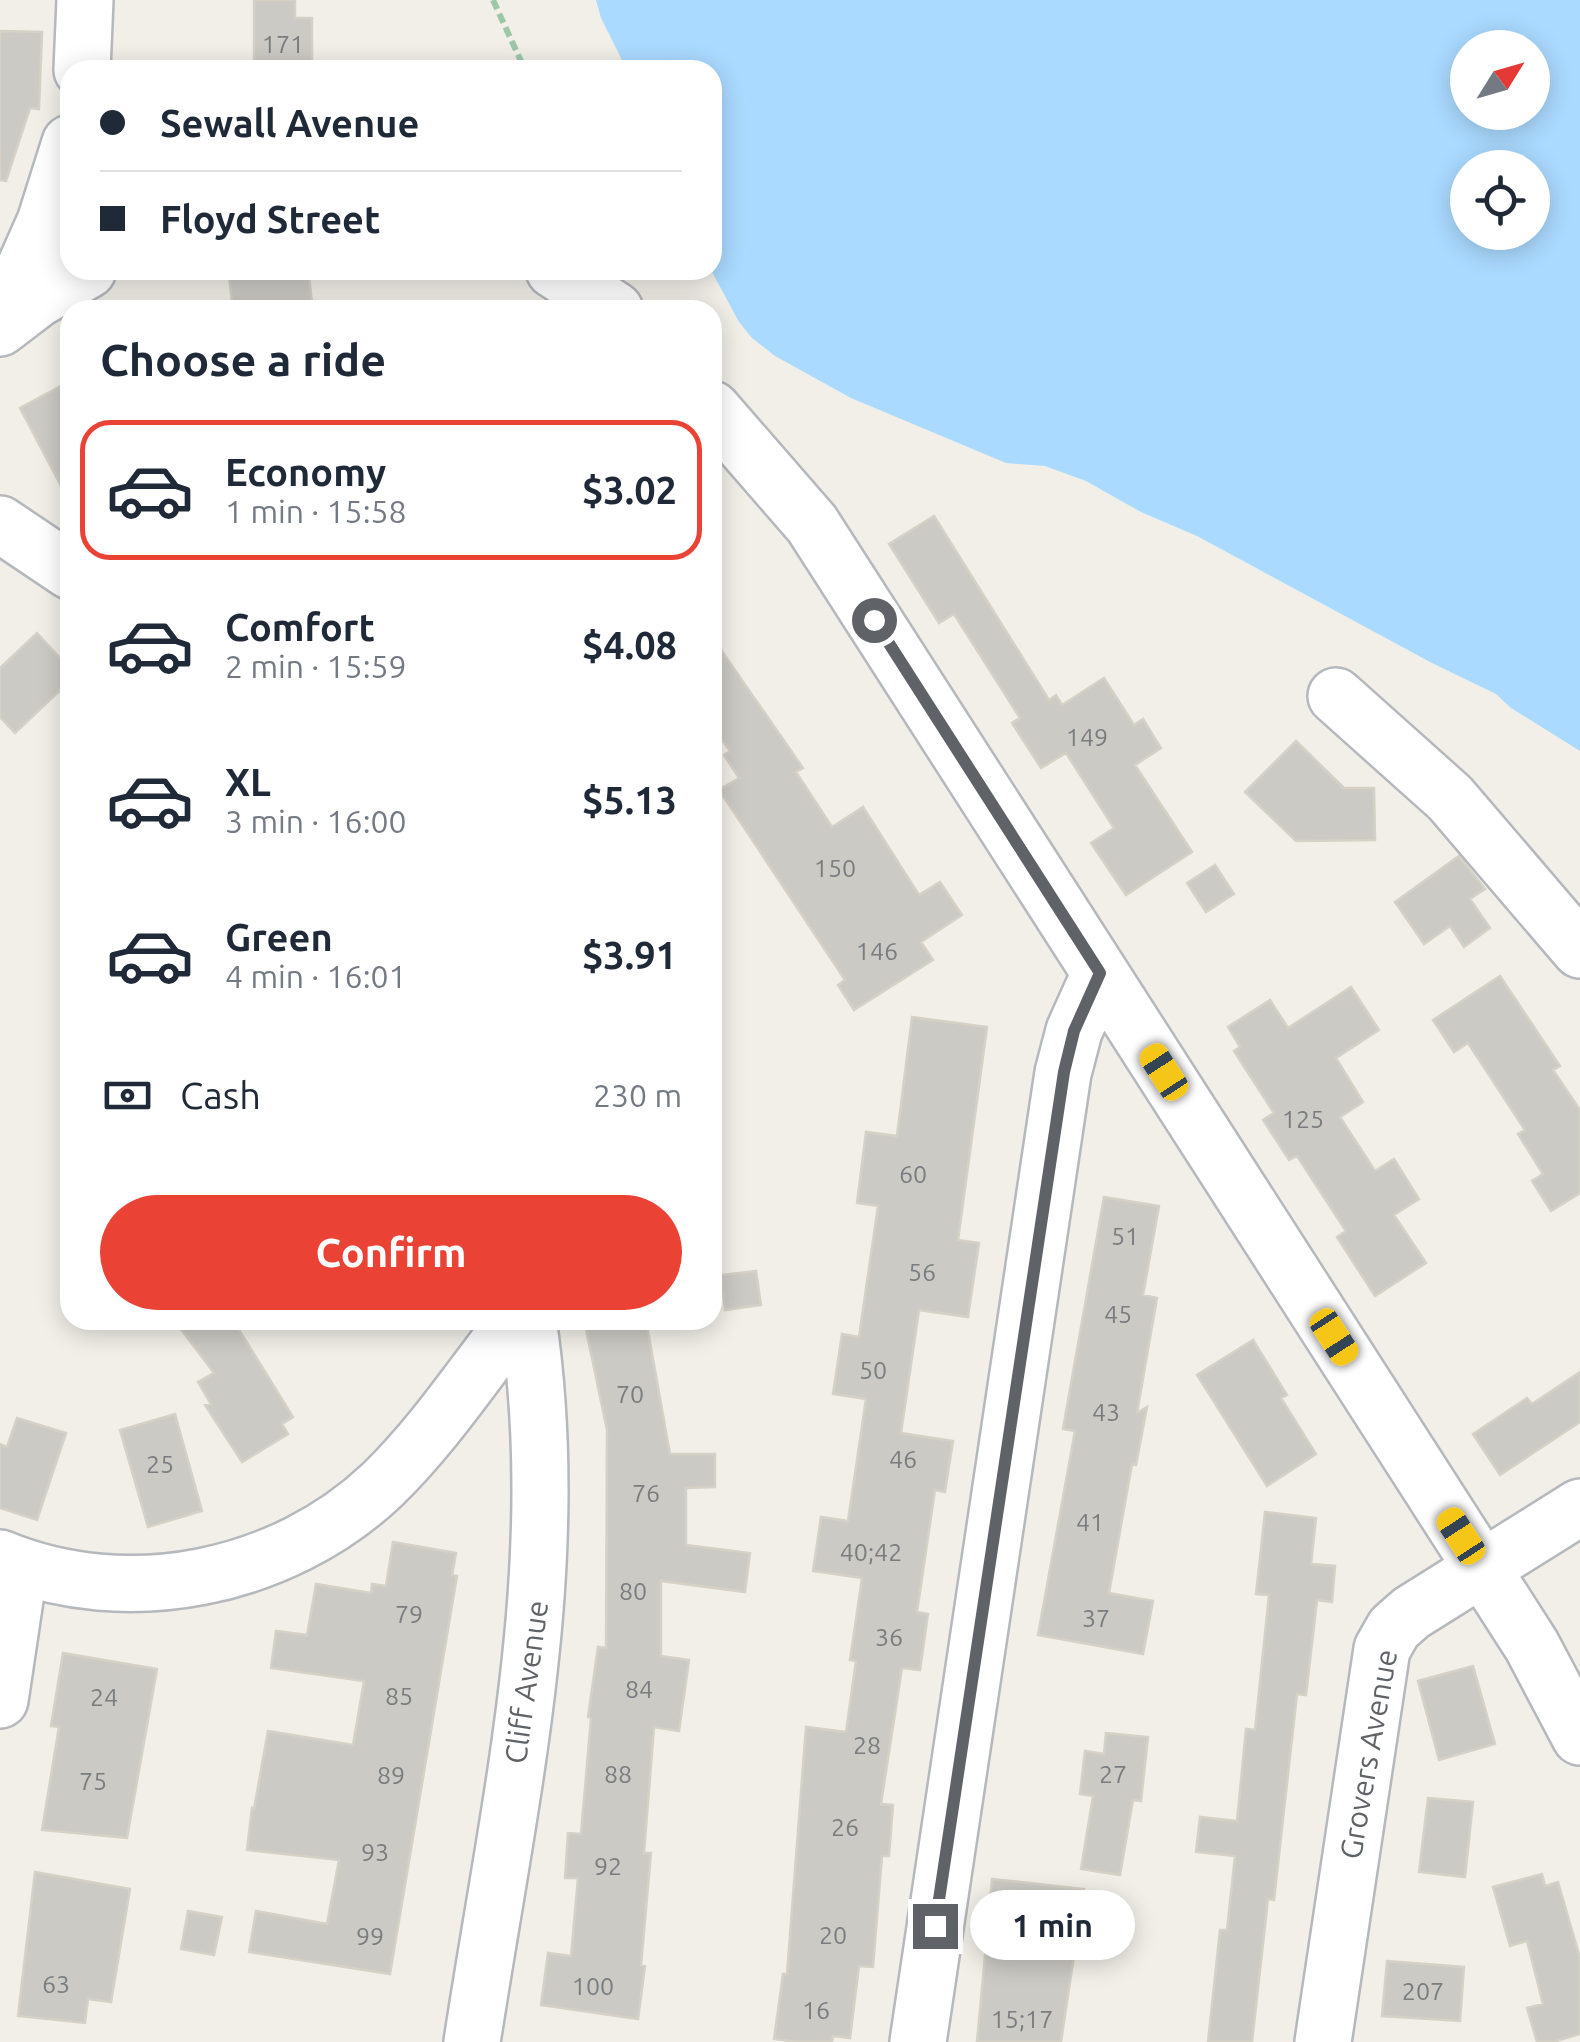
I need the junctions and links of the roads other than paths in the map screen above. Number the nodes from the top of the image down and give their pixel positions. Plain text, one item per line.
1 (84, 0) edge
2 (82, 60) edge
3 (60, 175) edge
4 (71, 280) edge
5 (569, 280) edge
6 (600, 300) edge
7 (0, 326) edge
8 (722, 421) edge
9 (0, 524) edge
10 (60, 564) edge
11 (1336, 696) dead end
12 (1570, 936) edge
13 (1100, 973) junction
14 (508, 1330) edge
15 (529, 1330) edge
16 (1580, 1508) edge
17 (10, 1562) edge
18 (1482, 1569) junction
19 (0, 1700) edge
20 (1580, 1737) edge
21 (472, 2042) edge
22 (918, 2042) edge
23 (1323, 2042) edge

1 - 2 street
3 - 7 street
4 - 7 street
5 - 6 street
8 - 13 street
9 - 10 street
11 - 12 street
13 - 18 street
13 - 22 street
14 - 17 street
15 - 21 street, Cliff Avenue
16 - 18 street, Grovers Avenue
17 - 19 street
18 - 20 street
18 - 23 street, Grovers Avenue

